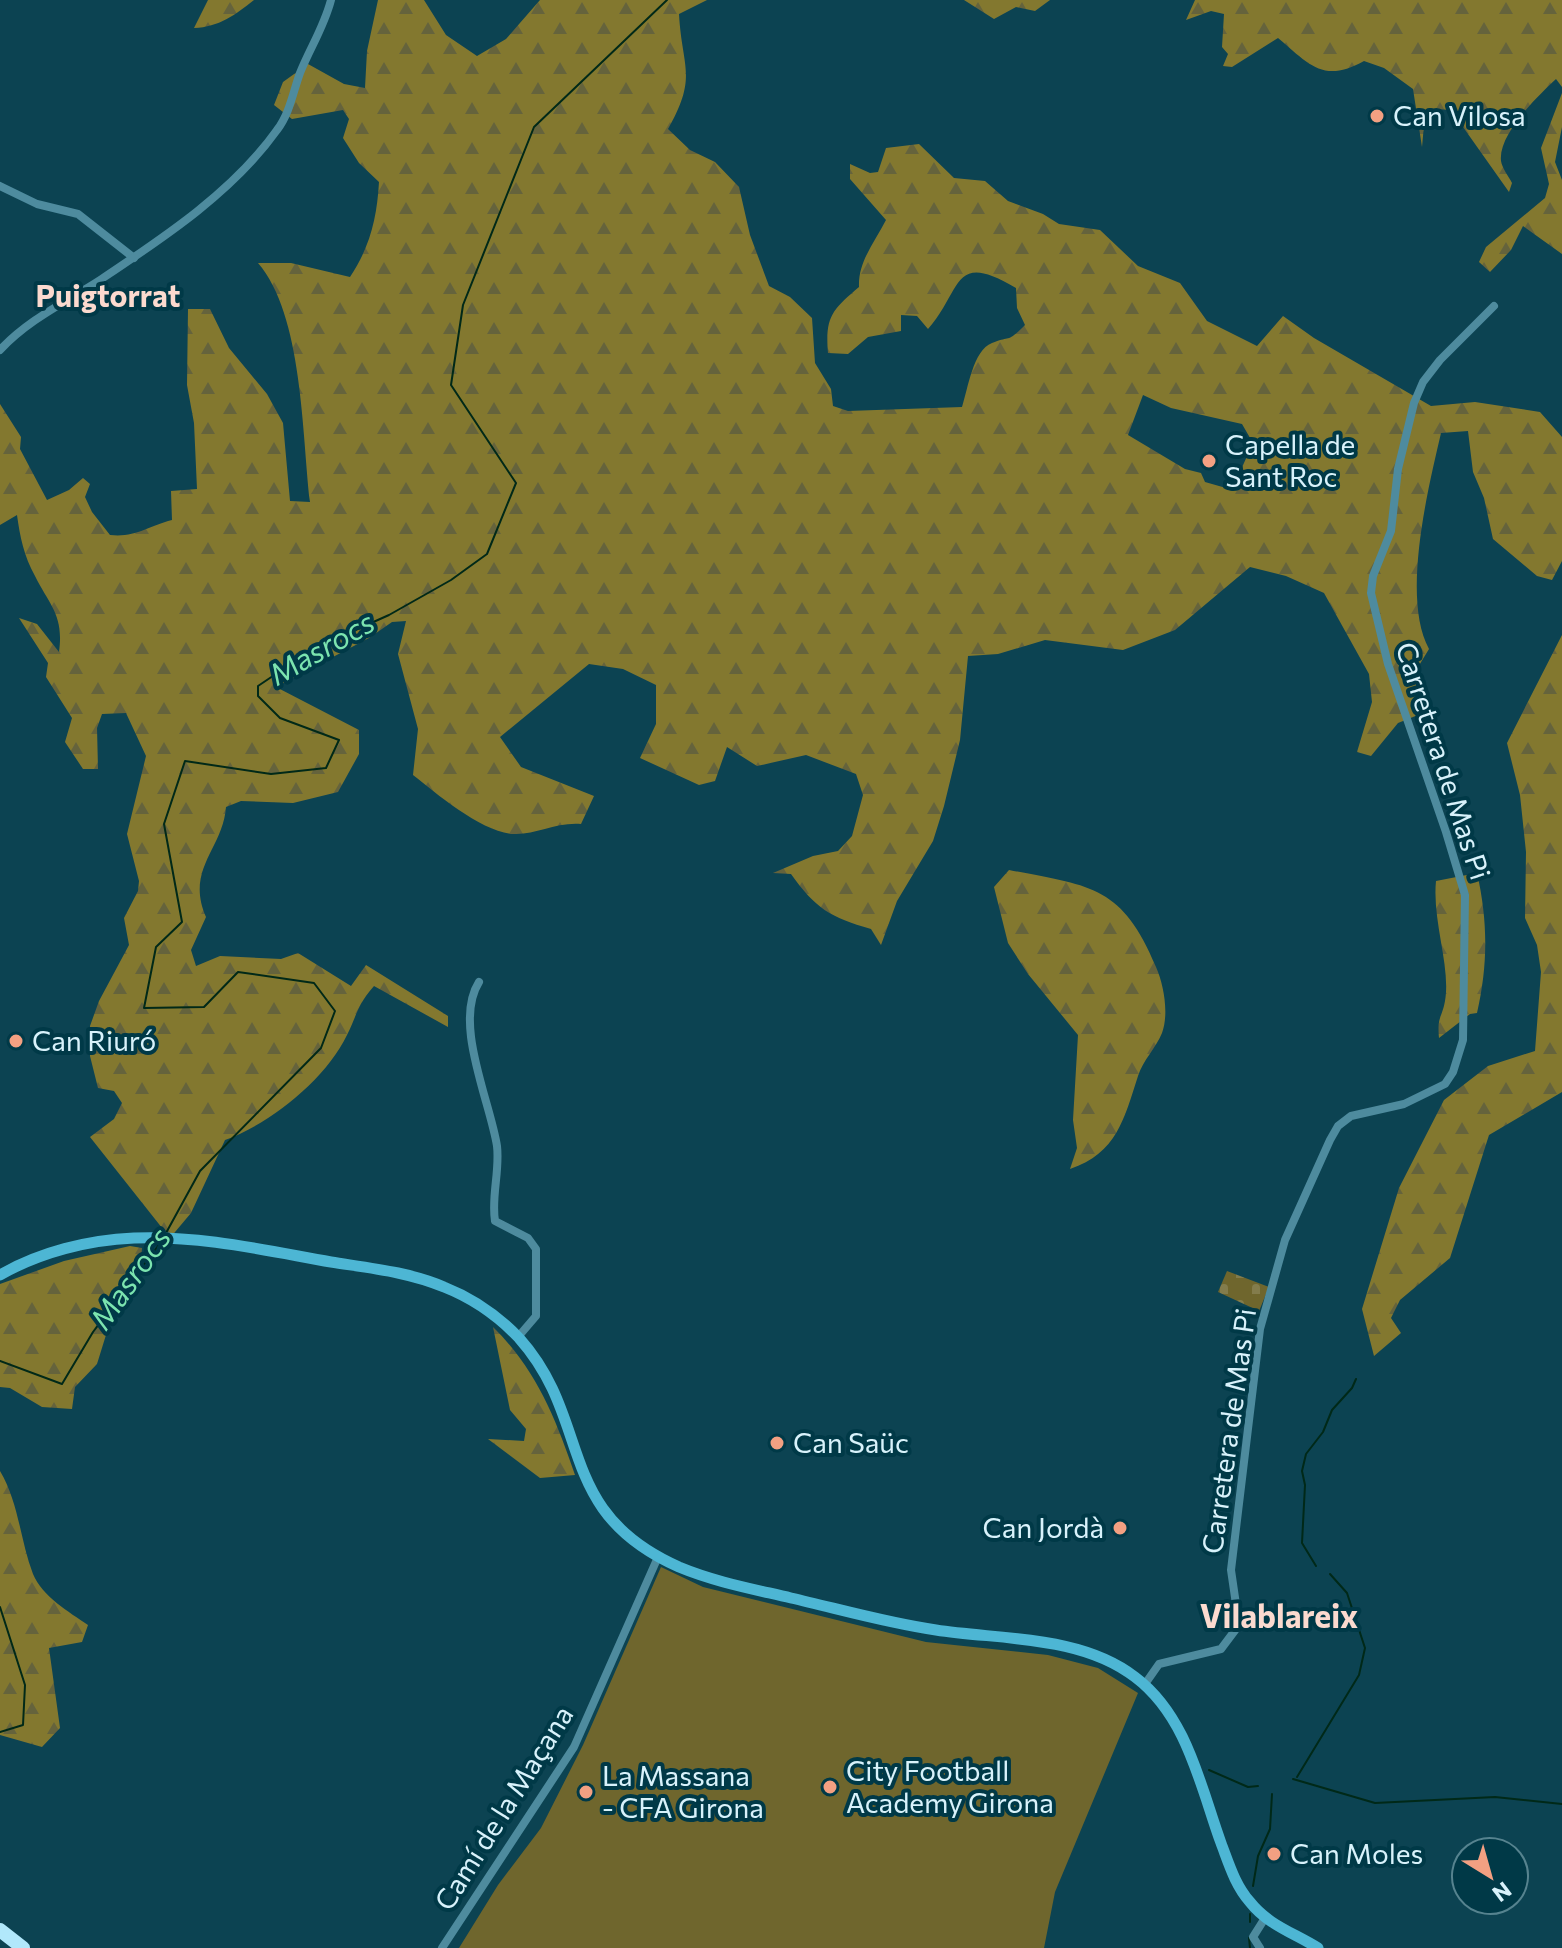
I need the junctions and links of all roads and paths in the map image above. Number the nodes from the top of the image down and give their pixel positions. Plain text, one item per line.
1 (331, 0) edge
2 (0, 186) edge
3 (134, 258) junction
4 (1494, 306) dead end
5 (2, 349) edge
6 (479, 982) dead end
7 (0, 1275) edge
8 (518, 1337) junction
9 (658, 1557) junction
10 (1145, 1684) junction
11 (1265, 1918) junction
12 (0, 1930) edge
13 (23, 1948) edge
14 (442, 1948) edge
15 (1260, 1948) edge
16 (1318, 1948) edge

1 - 3 street
2 - 3 street
3 - 5 street
4 - 10 street, Carretera de Mas Pi
6 - 8 street
7 - 8 street
8 - 9 street
9 - 10 street
9 - 14 street, Camí de la Maçana
10 - 11 street
11 - 15 street
11 - 16 street
12 - 13 highway

